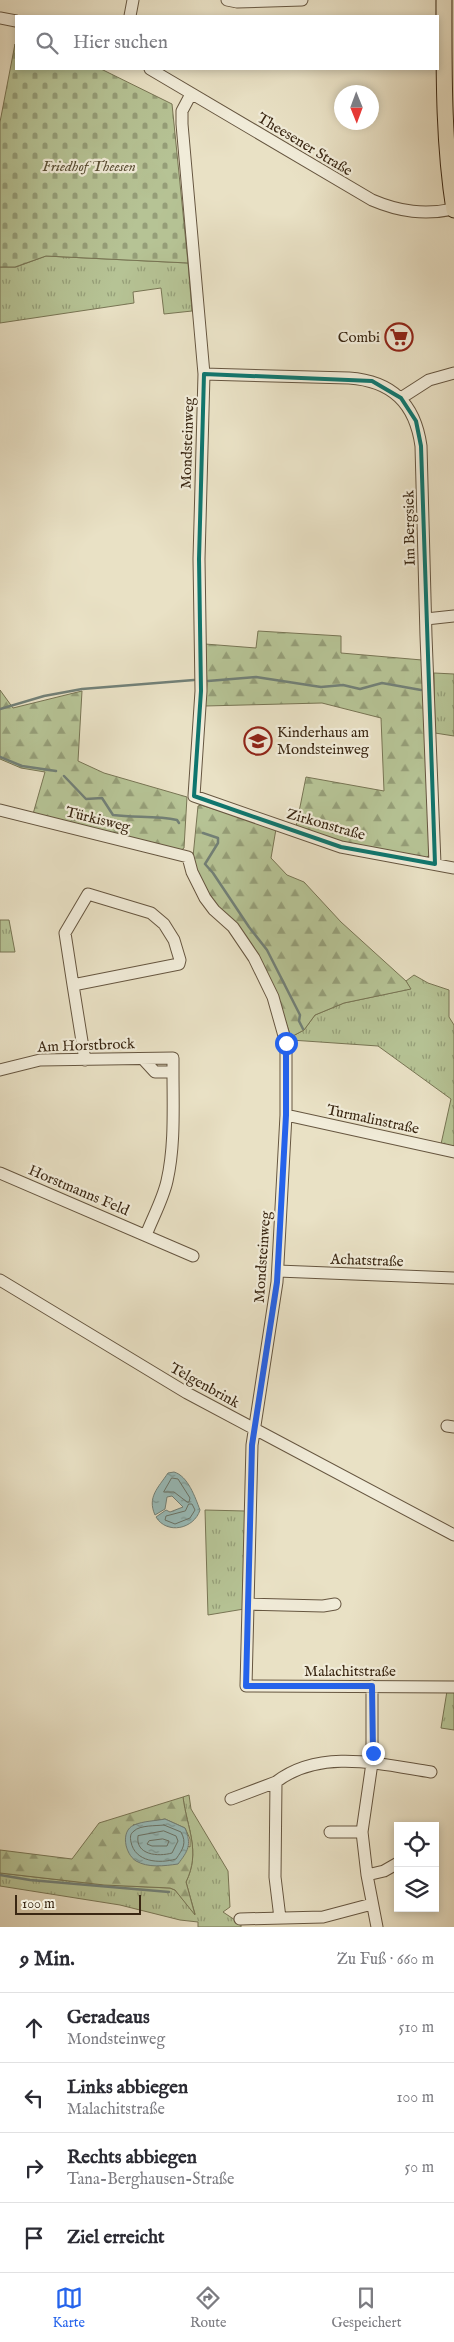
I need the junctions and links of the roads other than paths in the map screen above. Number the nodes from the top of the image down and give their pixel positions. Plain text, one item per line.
1 (133, 0) edge
2 (227, 0) edge
3 (281, 0) edge
4 (302, 0) edge
5 (444, 0) edge
6 (130, 15) edge
7 (0, 18) edge
8 (15, 21) edge
9 (152, 70) edge
10 (191, 94) junction
11 (454, 209) edge
12 (454, 373) edge
13 (204, 374) junction
14 (400, 398) junction
15 (454, 616) edge
16 (426, 619) junction
17 (194, 796) joint
18 (0, 810) edge
19 (188, 857) joint
20 (436, 864) junction
21 (454, 868) edge
22 (72, 984) junction
23 (84, 1060) junction
24 (0, 1068) edge
25 (286, 1115) junction
26 (454, 1152) edge
27 (0, 1173) edge
28 (146, 1235) junction
29 (193, 1256) dead end
30 (278, 1271) junction
31 (454, 1278) edge
32 (0, 1280) edge
33 (255, 1430) junction
34 (454, 1534) edge
35 (248, 1604) junction
36 (335, 1604) dead end
37 (246, 1686) joint
38 (372, 1686) junction
39 (454, 1688) edge
40 (372, 1763) junction
41 (431, 1772) dead end
42 (276, 1782) junction
43 (231, 1799) dead end
44 (330, 1832) dead end
45 (362, 1832) junction
46 (394, 1865) edge
47 (367, 1875) junction
48 (372, 1904) junction
49 (280, 1918) junction
50 (240, 1919) dead end
51 (377, 1927) edge

1 - 6 street
2 - 3 street
3 - 4 street
5 - 11 main road
7 - 8 street
9 - 10 street, Theesener Straße
10 - 11 street, Theesener Straße
10 - 13 street, Mondsteinweg
12 - 14 street
13 - 14 street, Im Bergsiek
13 - 17 street, Mondsteinweg
14 - 16 street, Im Bergsiek
15 - 16 street
16 - 20 street, Im Bergsiek
17 - 20 street, Zirkonstraße
18 - 19 street, Türkisweg
19 - 25 street, Mondsteinweg
20 - 21 street, Zirkonstraße
22 - 22 street
22 - 23 street
23 - 24 street, Am Horstbrock
23 - 28 street, Am Horstbrock
25 - 26 street, Turmalinstraße
25 - 30 street, Mondsteinweg
27 - 28 street, Horstmanns Feld
28 - 29 street, Horstmanns Feld
30 - 31 street, Achatstraße
30 - 33 street, Mondsteinweg
32 - 33 street, Telgenbrink
33 - 34 street, Telgenbrink
33 - 35 street, Mondsteinweg
35 - 36 street
35 - 37 street, Mondsteinweg
37 - 38 street, Malachitstraße
38 - 39 street, Malachitstraße
38 - 40 street
40 - 41 street
40 - 42 street
40 - 45 street
42 - 43 street
42 - 49 street
44 - 45 street
45 - 47 street
46 - 47 street
47 - 48 street
48 - 49 street
48 - 51 street
49 - 50 street

